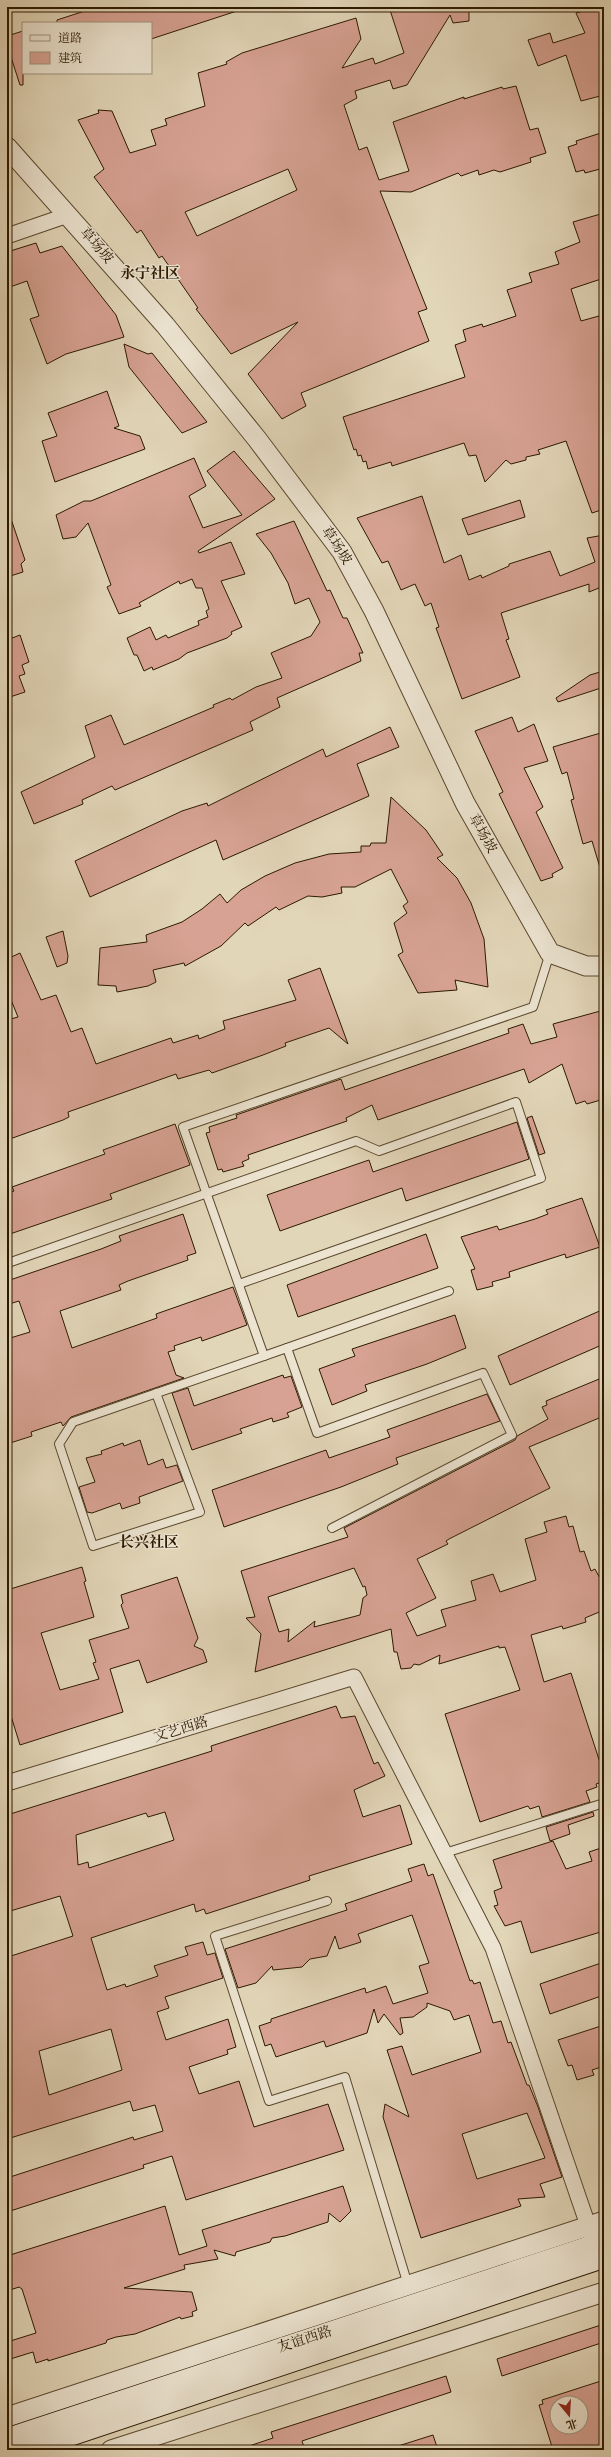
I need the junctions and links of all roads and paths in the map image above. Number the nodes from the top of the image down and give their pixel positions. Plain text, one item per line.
1 (7, 147) edge
2 (68, 215) junction
3 (7, 236) edge
4 (550, 953) junction
5 (604, 966) edge
6 (206, 1193) junction
7 (8, 1263) edge
8 (239, 1284) junction
9 (450, 1291) dead end
10 (287, 1348) junction
11 (264, 1356) junction
12 (156, 1393) junction
13 (332, 1528) dead end
14 (7, 1783) edge
15 (604, 1803) edge
16 (445, 1854) junction
17 (327, 1901) dead end
18 (599, 2238) edge
19 (408, 2286) junction
20 (604, 2292) edge
21 (7, 2417) edge
22 (7, 2439) edge
23 (26, 2450) edge
24 (111, 2450) edge

1 - 2 street, 草场坡
2 - 3 street
2 - 4 street, 草场坡
4 - 5 street
4 - 6 lane
6 - 7 lane
6 - 8 lane
6 - 8 lane
8 - 11 lane
9 - 10 lane
10 - 11 lane
10 - 13 lane
11 - 12 lane
12 - 12 lane
14 - 16 street, 文艺西路
15 - 16 lane
16 - 18 street
17 - 19 lane
18 - 19 street
18 - 22 main road, 友谊西路
18 - 23 main road, 友谊西路
19 - 21 street
20 - 24 street

